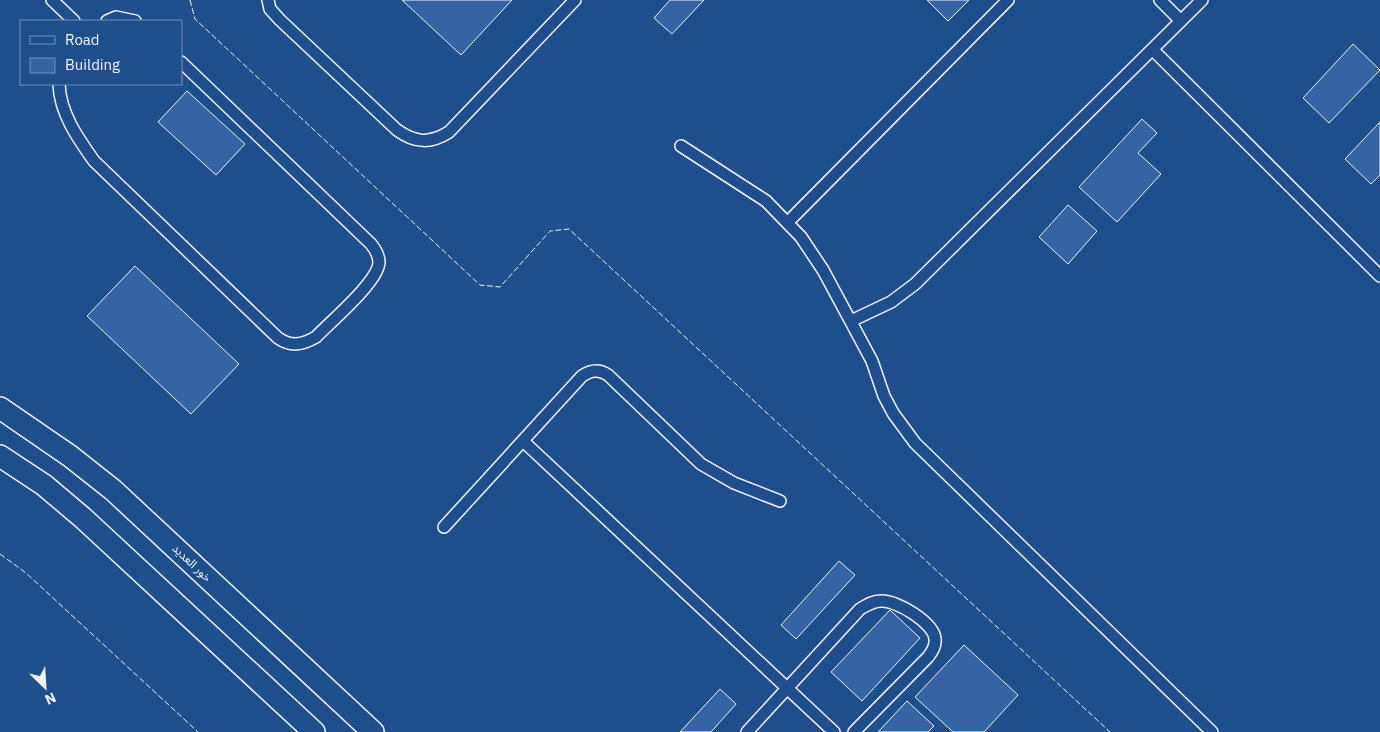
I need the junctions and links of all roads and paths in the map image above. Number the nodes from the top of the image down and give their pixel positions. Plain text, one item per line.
1 (52, 0) edge
2 (268, 0) edge
3 (575, 0) edge
4 (1008, 0) edge
5 (1160, 0) edge
6 (1202, 0) edge
7 (73, 20) edge
8 (110, 20) edge
9 (130, 20) edge
10 (1181, 21) junction
11 (1152, 50) junction
12 (182, 63) edge
13 (59, 85) edge
14 (681, 146) dead end
15 (788, 222) junction
16 (1380, 276) edge
17 (851, 321) junction
18 (0, 408) edge
19 (523, 441) junction
20 (0, 456) edge
21 (780, 501) dead end
22 (444, 527) dead end
23 (787, 688) junction
24 (314, 732) edge
25 (373, 732) edge
26 (747, 732) edge
27 (834, 732) edge
28 (854, 732) edge
29 (1212, 732) edge

1 - 7 lane
2 - 3 lane
4 - 15 lane
5 - 10 lane
6 - 10 lane
8 - 9 lane
10 - 11 lane
11 - 16 lane
11 - 17 lane
12 - 13 lane
14 - 15 lane
15 - 17 lane
17 - 29 lane
18 - 25 street, خور العديد
19 - 21 lane
19 - 22 lane
19 - 23 lane
20 - 24 street
23 - 26 lane
23 - 27 lane
23 - 28 lane

